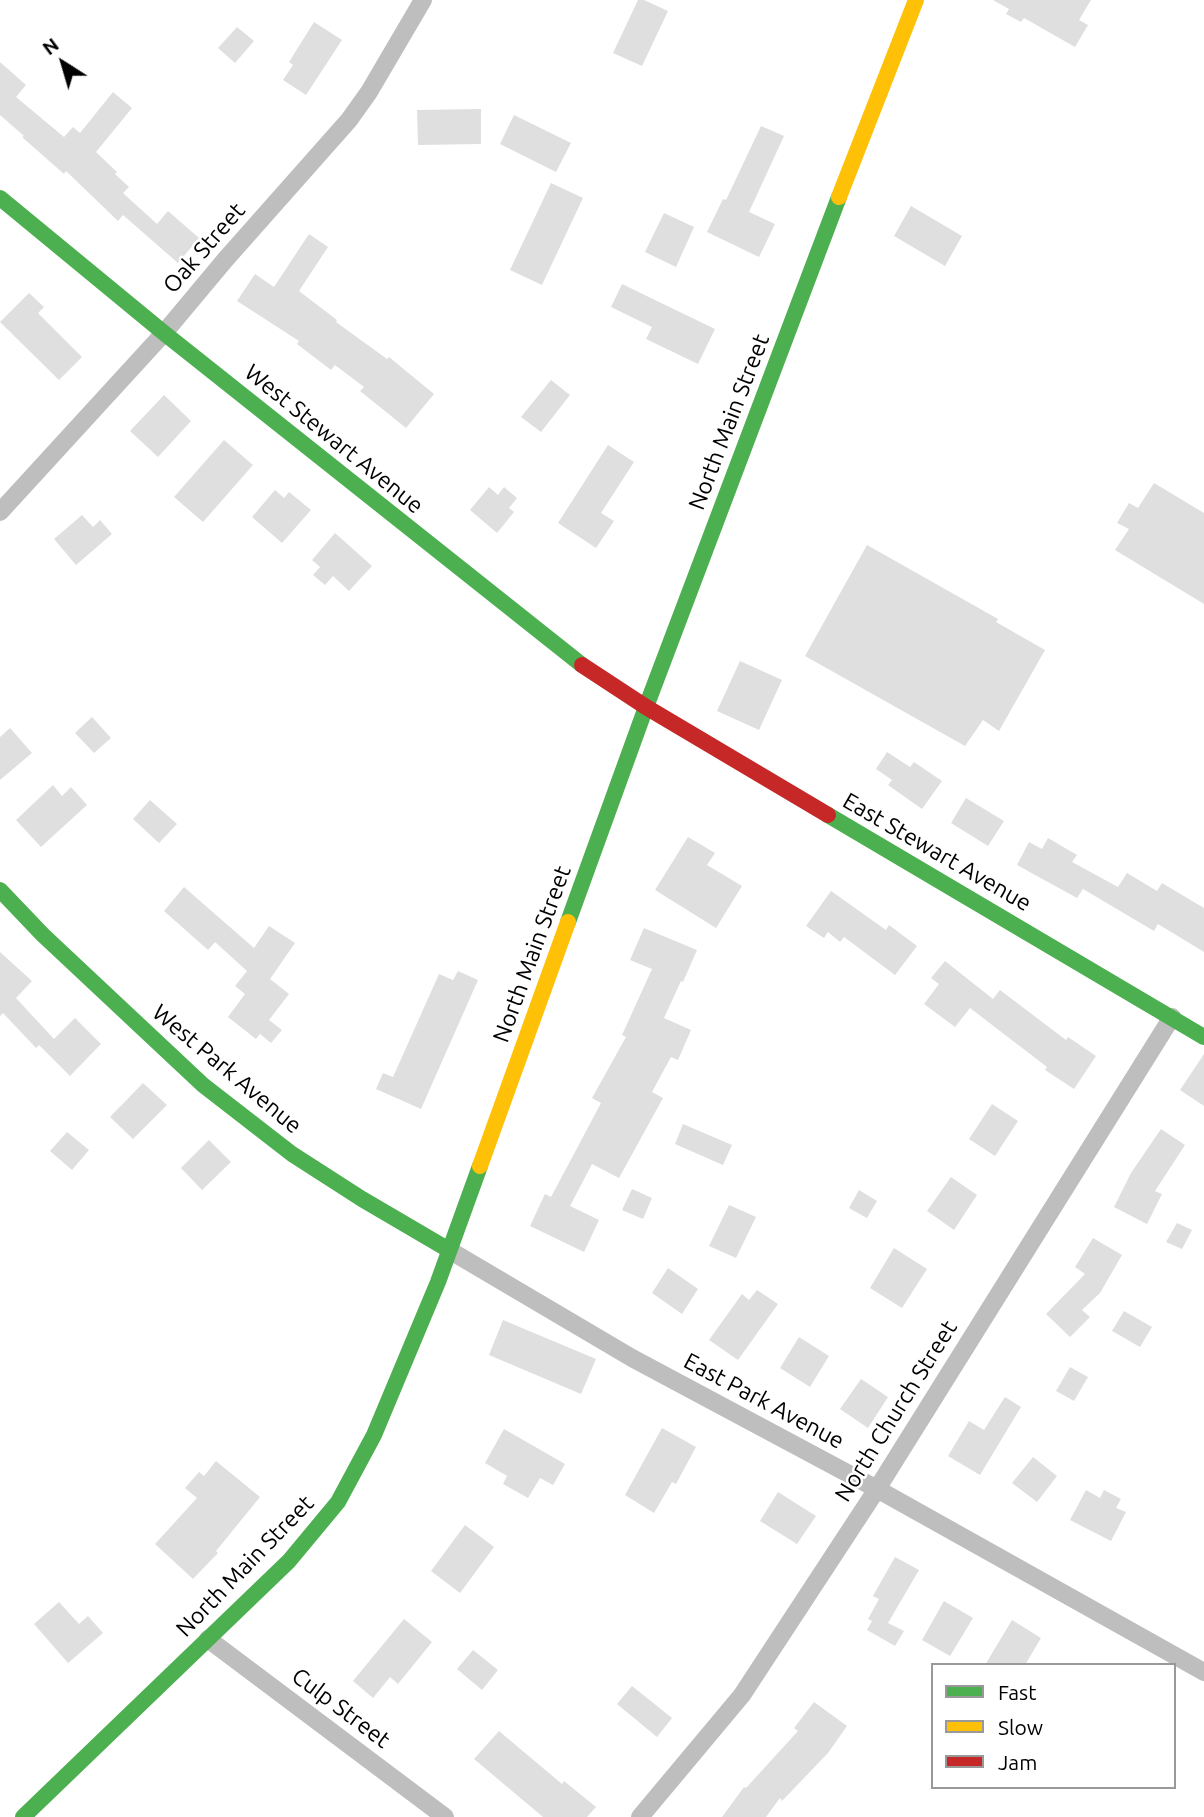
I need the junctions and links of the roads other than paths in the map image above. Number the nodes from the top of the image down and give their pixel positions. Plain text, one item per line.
1 (423, 0) edge
2 (916, 0) edge
3 (0, 198) edge
4 (164, 333) junction
5 (0, 512) edge
6 (646, 708) junction
7 (0, 890) edge
8 (1172, 1017) junction
9 (1204, 1037) edge
10 (449, 1250) junction
11 (877, 1489) junction
12 (208, 1639) junction
13 (1204, 1672) edge
14 (23, 1817) edge
15 (445, 1817) edge
16 (640, 1817) edge

1 - 4 street, Oak Street
2 - 6 main road, North Main Street
3 - 4 main road, West Stewart Avenue
4 - 5 street, Oak Street
4 - 6 main road, West Stewart Avenue
6 - 8 main road, East Stewart Avenue
6 - 10 main road, North Main Street
7 - 10 main road, West Park Avenue
8 - 9 main road, East Stewart Avenue
8 - 11 street, North Church Street
10 - 11 street, East Park Avenue
10 - 12 main road, North Main Street
11 - 13 street, East Park Avenue
11 - 16 street, North Church Street
12 - 14 main road, North Main Street
12 - 15 street, Culp Street

